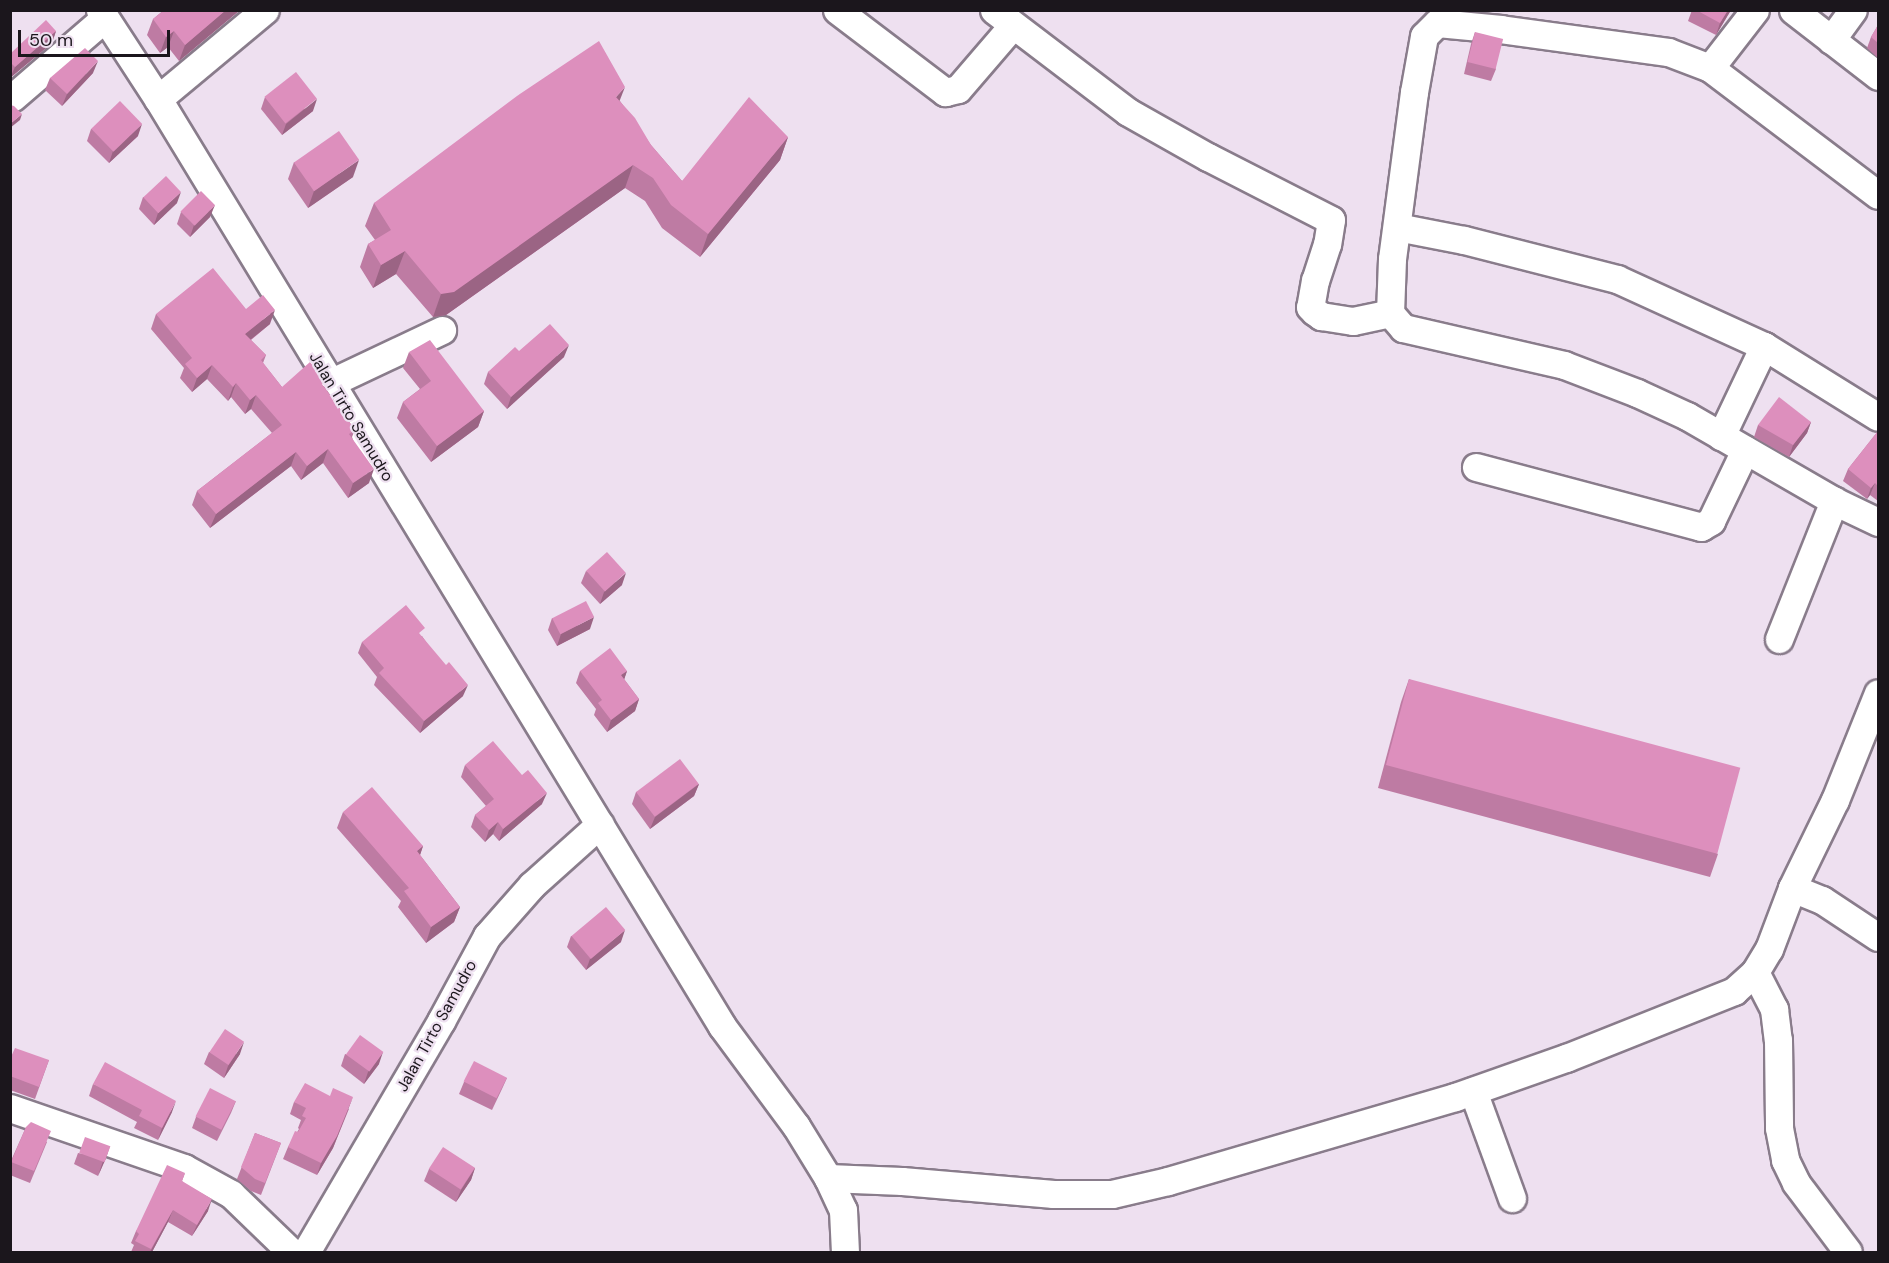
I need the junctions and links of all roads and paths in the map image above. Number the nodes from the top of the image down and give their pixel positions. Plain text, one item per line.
1 (264, 10) edge
2 (837, 10) edge
3 (1755, 10) edge
4 (1793, 10) edge
5 (1853, 10) edge
6 (103, 14) edge
7 (1003, 18) edge
8 (1831, 40) junction
9 (1710, 68) junction
10 (1878, 76) edge
11 (14, 97) dead end
12 (158, 99) junction
13 (1878, 195) edge
14 (1397, 227) junction
15 (1390, 313) junction
16 (442, 330) dead end
17 (1764, 346) junction
18 (330, 383) junction
19 (1878, 417) edge
20 (1721, 436) junction
21 (1745, 450) junction
22 (1476, 466) dead end
23 (1834, 501) junction
24 (1878, 522) edge
25 (1779, 639) dead end
26 (1878, 693) edge
27 (1873, 729) edge
28 (600, 825) junction
29 (1792, 888) junction
30 (1878, 937) edge
31 (1755, 972) junction
32 (1473, 1091) junction
33 (10, 1108) edge
34 (828, 1178) junction
35 (1512, 1198) dead end
36 (291, 1252) edge
37 (306, 1252) edge
38 (845, 1252) edge
39 (1848, 1252) edge

1 - 12 street
2 - 7 street
3 - 9 street
4 - 8 street
5 - 8 street
6 - 11 street
6 - 12 street, Jalan Tirto Samudro
7 - 15 street
8 - 10 street
9 - 13 street
9 - 14 street
12 - 18 street, Jalan Tirto Samudro
14 - 15 street
14 - 17 street
15 - 20 street
16 - 18 street
17 - 19 street
17 - 20 street
18 - 28 street, Jalan Tirto Samudro
20 - 21 street
21 - 22 street
21 - 23 street
23 - 24 street
23 - 25 street
26 - 27 street
27 - 29 street
28 - 34 street, Jalan Tirto Samudro
28 - 37 street, Jalan Tirto Samudro
29 - 30 street
29 - 31 street
31 - 32 street
31 - 39 street
32 - 34 street
32 - 35 street
33 - 36 street
34 - 38 street, Jalan Tirto Samudro

